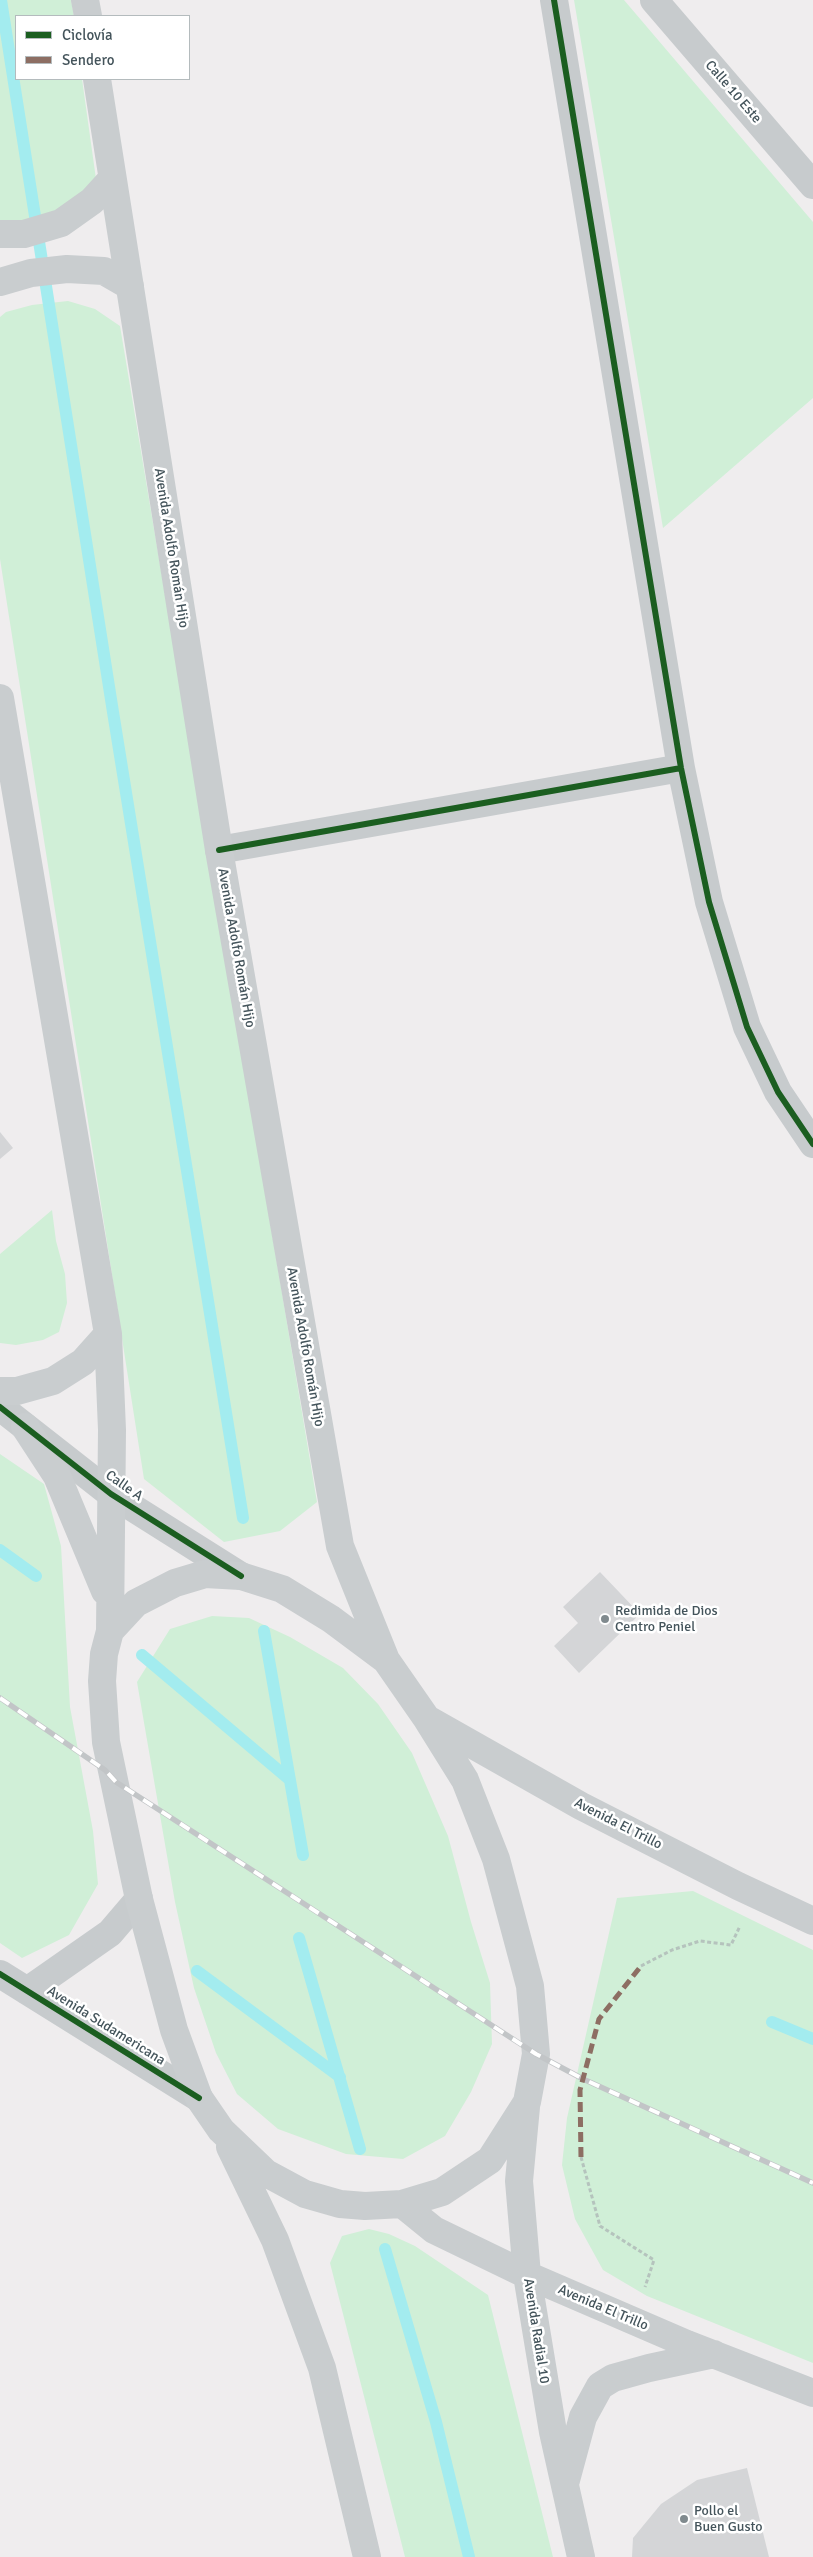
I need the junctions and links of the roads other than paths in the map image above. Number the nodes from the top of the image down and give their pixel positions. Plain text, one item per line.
1 (85, 0) edge
2 (554, 0) edge
3 (654, 0) edge
4 (88, 15) edge
5 (97, 80) edge
6 (112, 179) junction
7 (813, 184) edge
8 (0, 234) edge
9 (0, 282) edge
10 (130, 286) junction
11 (0, 698) edge
12 (682, 768) junction
13 (219, 850) junction
14 (813, 1144) edge
15 (108, 1334) junction
16 (0, 1391) edge
17 (0, 1407) edge
18 (25, 1427) junction
19 (111, 1494) junction
20 (241, 1576) junction
21 (109, 1601) junction
22 (110, 1631) junction
23 (386, 1660) junction
24 (427, 1719) junction
25 (139, 1899) junction
26 (813, 1921) edge
27 (0, 1974) edge
28 (27, 1991) junction
29 (199, 2098) junction
30 (527, 2102) junction
31 (221, 2130) junction
32 (400, 2204) junction
33 (527, 2275) junction
34 (714, 2354) junction
35 (813, 2394) edge
36 (565, 2484) junction
37 (366, 2557) edge
38 (581, 2557) edge

1 - 4 main road
2 - 12 street
3 - 7 street, Calle 10 Este
5 - 6 main road, Avenida Adolfo Román Hijo
6 - 8 main road
6 - 10 main road, Avenida Adolfo Román Hijo
9 - 10 main road
10 - 13 main road, Avenida Adolfo Román Hijo
11 - 15 main road
12 - 13 street
12 - 14 street
13 - 23 main road, Avenida Adolfo Román Hijo
15 - 16 main road
15 - 19 main road
17 - 18 street, Calle A
18 - 19 street, Calle A
18 - 21 main road
19 - 20 street, Calle A
19 - 21 main road
20 - 22 main road
20 - 23 main road
21 - 22 main road
22 - 25 main road
23 - 24 main road, Avenida Radial 10
24 - 26 main road, Avenida El Trillo
24 - 30 main road, Avenida Radial 10
25 - 28 street, Avenida Sudamericana
25 - 29 main road
27 - 28 street, Avenida Sudamericana
28 - 29 street, Avenida Sudamericana
29 - 31 main road
30 - 32 main road
30 - 33 main road, Avenida Radial 10
31 - 32 main road
31 - 37 main road
32 - 33 main road, Avenida El Trillo
33 - 34 main road, Avenida El Trillo
33 - 36 main road, Avenida Radial 10
34 - 35 main road, Avenida El Trillo
34 - 36 main road
36 - 38 main road, Avenida Radial 10

